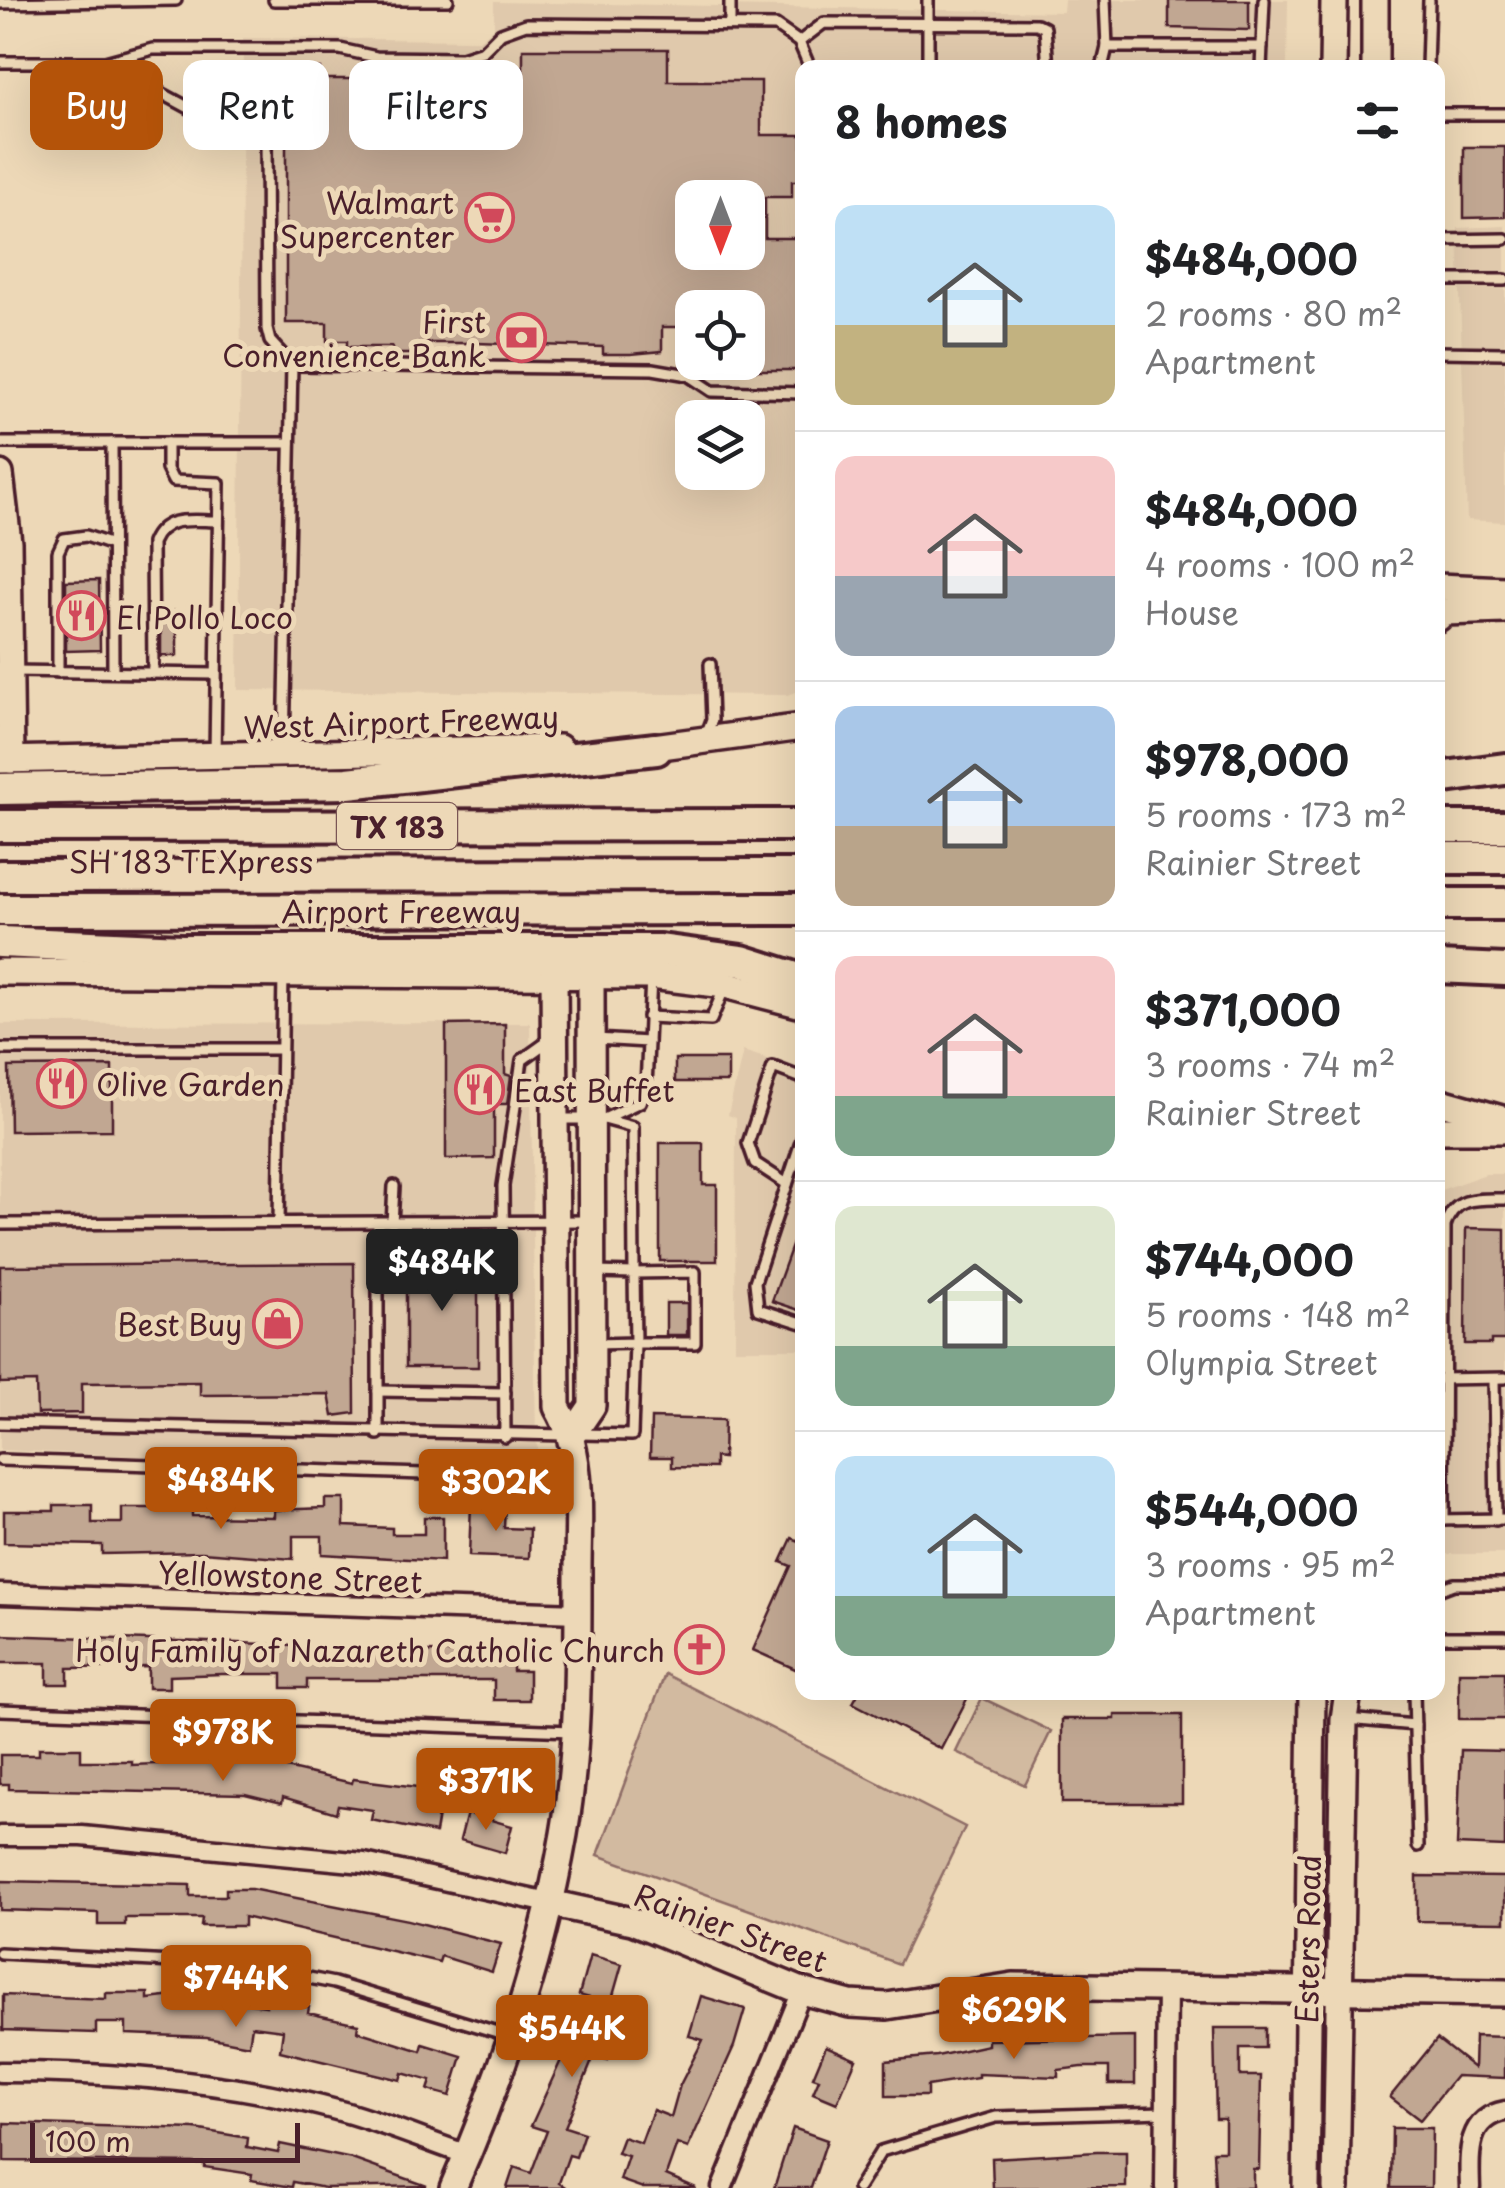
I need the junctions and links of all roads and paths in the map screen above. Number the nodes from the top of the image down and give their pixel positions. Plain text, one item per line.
1 (176, 0) edge
2 (274, 0) edge
3 (448, 0) edge
4 (730, 0) edge
5 (928, 0) edge
6 (1106, 0) edge
7 (1264, 0) edge
8 (1334, 0) edge
9 (1375, 0) edge
10 (1429, 0) edge
11 (0, 2) edge
12 (928, 23) junction
13 (730, 25) junction
14 (799, 42) junction
15 (1107, 47) junction
16 (1262, 47) junction
17 (116, 60) edge
18 (807, 60) edge
19 (928, 60) edge
20 (1048, 60) edge
21 (1104, 60) edge
22 (1261, 60) edge
23 (1333, 60) edge
24 (1374, 60) edge
25 (1427, 60) edge
26 (0, 62) edge
27 (30, 62) edge
28 (163, 94) edge
29 (1445, 114) edge
30 (1505, 114) edge
31 (1505, 239) edge
32 (1445, 240) edge
33 (1445, 280) edge
34 (1505, 280) edge
35 (1445, 352) edge
36 (1505, 353) edge
37 (292, 365) junction
38 (795, 393) edge
39 (0, 443) edge
40 (112, 443) junction
41 (167, 443) junction
42 (290, 443) junction
43 (0, 474) edge
44 (218, 521) junction
45 (112, 545) junction
46 (1445, 572) edge
47 (1445, 588) edge
48 (1504, 596) edge
49 (1445, 612) edge
50 (710, 664) dead end
51 (5, 671) edge
52 (58, 672) junction
53 (112, 672) junction
54 (153, 673) junction
55 (215, 674) junction
56 (795, 728) edge
57 (703, 743) junction
58 (656, 749) junction
59 (283, 757) junction
60 (215, 759) junction
61 (6, 760) edge
62 (1505, 769) edge
63 (1445, 777) edge
64 (0, 789) edge
65 (795, 825) edge
66 (0, 826) edge
67 (1445, 827) edge
68 (1505, 827) edge
69 (1445, 858) edge
70 (1505, 858) edge
71 (795, 859) edge
72 (0, 860) edge
73 (795, 874) edge
74 (1445, 874) edge
75 (1505, 874) edge
76 (0, 876) edge
77 (1445, 904) edge
78 (1505, 904) edge
79 (795, 908) edge
80 (759, 909) junction
81 (0, 910) edge
82 (795, 917) edge
83 (0, 942) edge
84 (1445, 967) edge
85 (1505, 970) edge
86 (0, 972) edge
87 (283, 972) junction
88 (554, 974) junction
89 (591, 974) junction
90 (651, 976) junction
91 (795, 978) edge
92 (725, 985) junction
93 (795, 1003) edge
94 (648, 1017) junction
95 (552, 1039) junction
96 (591, 1039) junction
97 (648, 1042) junction
98 (0, 1048) edge
99 (279, 1048) junction
100 (795, 1075) edge
101 (1445, 1105) edge
102 (553, 1119) junction
103 (597, 1119) junction
104 (1502, 1127) edge
105 (1445, 1130) edge
106 (1445, 1147) edge
107 (795, 1161) edge
108 (788, 1184) junction
109 (394, 1186) dead end
110 (1505, 1199) edge
111 (592, 1221) junction
112 (279, 1222) junction
113 (557, 1222) junction
114 (503, 1223) junction
115 (0, 1224) edge
116 (378, 1224) junction
117 (392, 1224) junction
118 (1445, 1226) edge
119 (592, 1272) junction
120 (634, 1273) junction
121 (795, 1322) edge
122 (592, 1344) junction
123 (635, 1344) junction
124 (1499, 1378) edge
125 (1445, 1379) edge
126 (378, 1391) junction
127 (505, 1393) junction
128 (0, 1424) edge
129 (378, 1434) junction
130 (573, 1434) junction
131 (505, 1437) junction
132 (0, 1460) edge
133 (576, 1479) junction
134 (1445, 1520) edge
135 (1500, 1520) edge
136 (1505, 1584) edge
137 (1445, 1587) edge
138 (0, 1594) edge
139 (578, 1613) junction
140 (1445, 1637) edge
141 (1505, 1638) edge
142 (1312, 1700) edge
143 (1347, 1700) edge
144 (1414, 1700) edge
145 (0, 1710) edge
146 (1344, 1719) junction
147 (1415, 1725) junction
148 (575, 1731) junction
149 (0, 1836) edge
150 (1418, 1846) dead end
151 (549, 1903) junction
152 (0, 1953) edge
153 (1168, 1986) junction
154 (1307, 1989) junction
155 (1338, 1989) junction
156 (802, 1991) junction
157 (1505, 1993) edge
158 (510, 2036) junction
159 (0, 2072) edge
160 (1166, 2112) junction
161 (1497, 2113) edge
162 (468, 2155) junction
163 (454, 2188) edge
164 (722, 2188) edge
165 (858, 2188) edge
166 (1165, 2188) edge
167 (1306, 2188) edge
168 (1336, 2188) edge
169 (1470, 2188) edge

1 - 11 lane
2 - 3 lane
4 - 13 lane
5 - 12 lane
6 - 15 lane
7 - 16 lane
8 - 23 main road
9 - 24 main road
10 - 25 lane
12 - 14 lane
12 - 19 lane
12 - 20 lane
13 - 14 lane
13 - 17 lane
14 - 18 lane
15 - 16 lane
15 - 21 lane
16 - 22 lane
26 - 27 lane
28 - 37 lane
29 - 30 lane
31 - 32 lane
33 - 34 lane
35 - 36 lane
37 - 38 lane
37 - 42 lane
39 - 40 lane
40 - 41 lane
40 - 45 lane
41 - 42 lane
41 - 44 lane
42 - 59 lane
43 - 51 main road
44 - 54 lane
44 - 55 lane
45 - 52 lane
45 - 53 lane
46 - 48 main road
47 - 48 main road
48 - 49 main road
50 - 57 lane
51 - 52 lane
51 - 61 main road
52 - 53 lane
53 - 54 lane
54 - 55 lane
55 - 60 lane
56 - 57 main road, West Airport Freeway
57 - 58 main road, West Airport Freeway
58 - 59 main road, West Airport Freeway
58 - 64 highway
59 - 60 main road, West Airport Freeway
60 - 61 main road, West Airport Freeway
62 - 63 highway
65 - 66 highway, TX 183
67 - 68 highway
69 - 70 highway
71 - 72 highway, SH 183 TEXpress
73 - 76 highway, SH 183 TEXpress
74 - 75 highway
77 - 78 highway
79 - 80 highway, Airport Freeway
80 - 81 highway, Airport Freeway
80 - 82 highway
83 - 91 highway
84 - 85 highway
86 - 87 main road
87 - 88 main road
87 - 99 lane
88 - 89 main road
88 - 95 main road
89 - 90 main road
89 - 96 main road
90 - 92 main road
90 - 94 lane
92 - 93 main road
92 - 94 lane
94 - 97 lane
95 - 102 main road
95 - 114 lane
96 - 97 lane
96 - 103 main road
97 - 103 lane
98 - 99 lane
99 - 112 lane
100 - 108 lane
101 - 104 main road
102 - 103 lane
102 - 113 main road
103 - 111 main road
103 - 120 lane
104 - 105 main road
104 - 106 main road
107 - 108 lane
108 - 121 lane
109 - 117 lane
110 - 118 lane
111 - 113 lane
111 - 119 main road
112 - 115 lane
112 - 116 lane
113 - 114 lane
113 - 130 main road
114 - 117 lane
114 - 127 lane
116 - 117 lane
116 - 126 lane
119 - 120 lane
119 - 122 main road
120 - 123 lane
120 - 123 lane
122 - 123 lane
122 - 130 main road
123 - 130 lane
124 - 125 lane
124 - 135 lane
126 - 127 lane
126 - 129 lane
127 - 131 lane
128 - 129 lane
129 - 131 lane
130 - 131 lane
130 - 133 main road
132 - 133 lane
133 - 139 main road
134 - 135 lane
136 - 137 lane
138 - 139 street, Yellowstone Street
139 - 148 main road
140 - 141 lane
142 - 154 main road, Esters Road
143 - 146 main road, Esters Road
144 - 147 lane
145 - 148 lane
146 - 147 lane
146 - 155 main road, Esters Road
147 - 150 lane
148 - 151 main road
149 - 151 street, Rainier Street
151 - 156 main road, Rainier Street
151 - 158 main road
152 - 158 lane
153 - 154 main road, Rainier Street
153 - 156 main road, Rainier Street
153 - 160 street
154 - 155 main road, Rainier Street
154 - 167 main road, Esters Road
155 - 157 main road, Rainier Street
155 - 168 main road, Esters Road
156 - 164 street
158 - 162 main road
159 - 162 street
160 - 165 lane
160 - 166 street
161 - 169 street
162 - 163 main road

